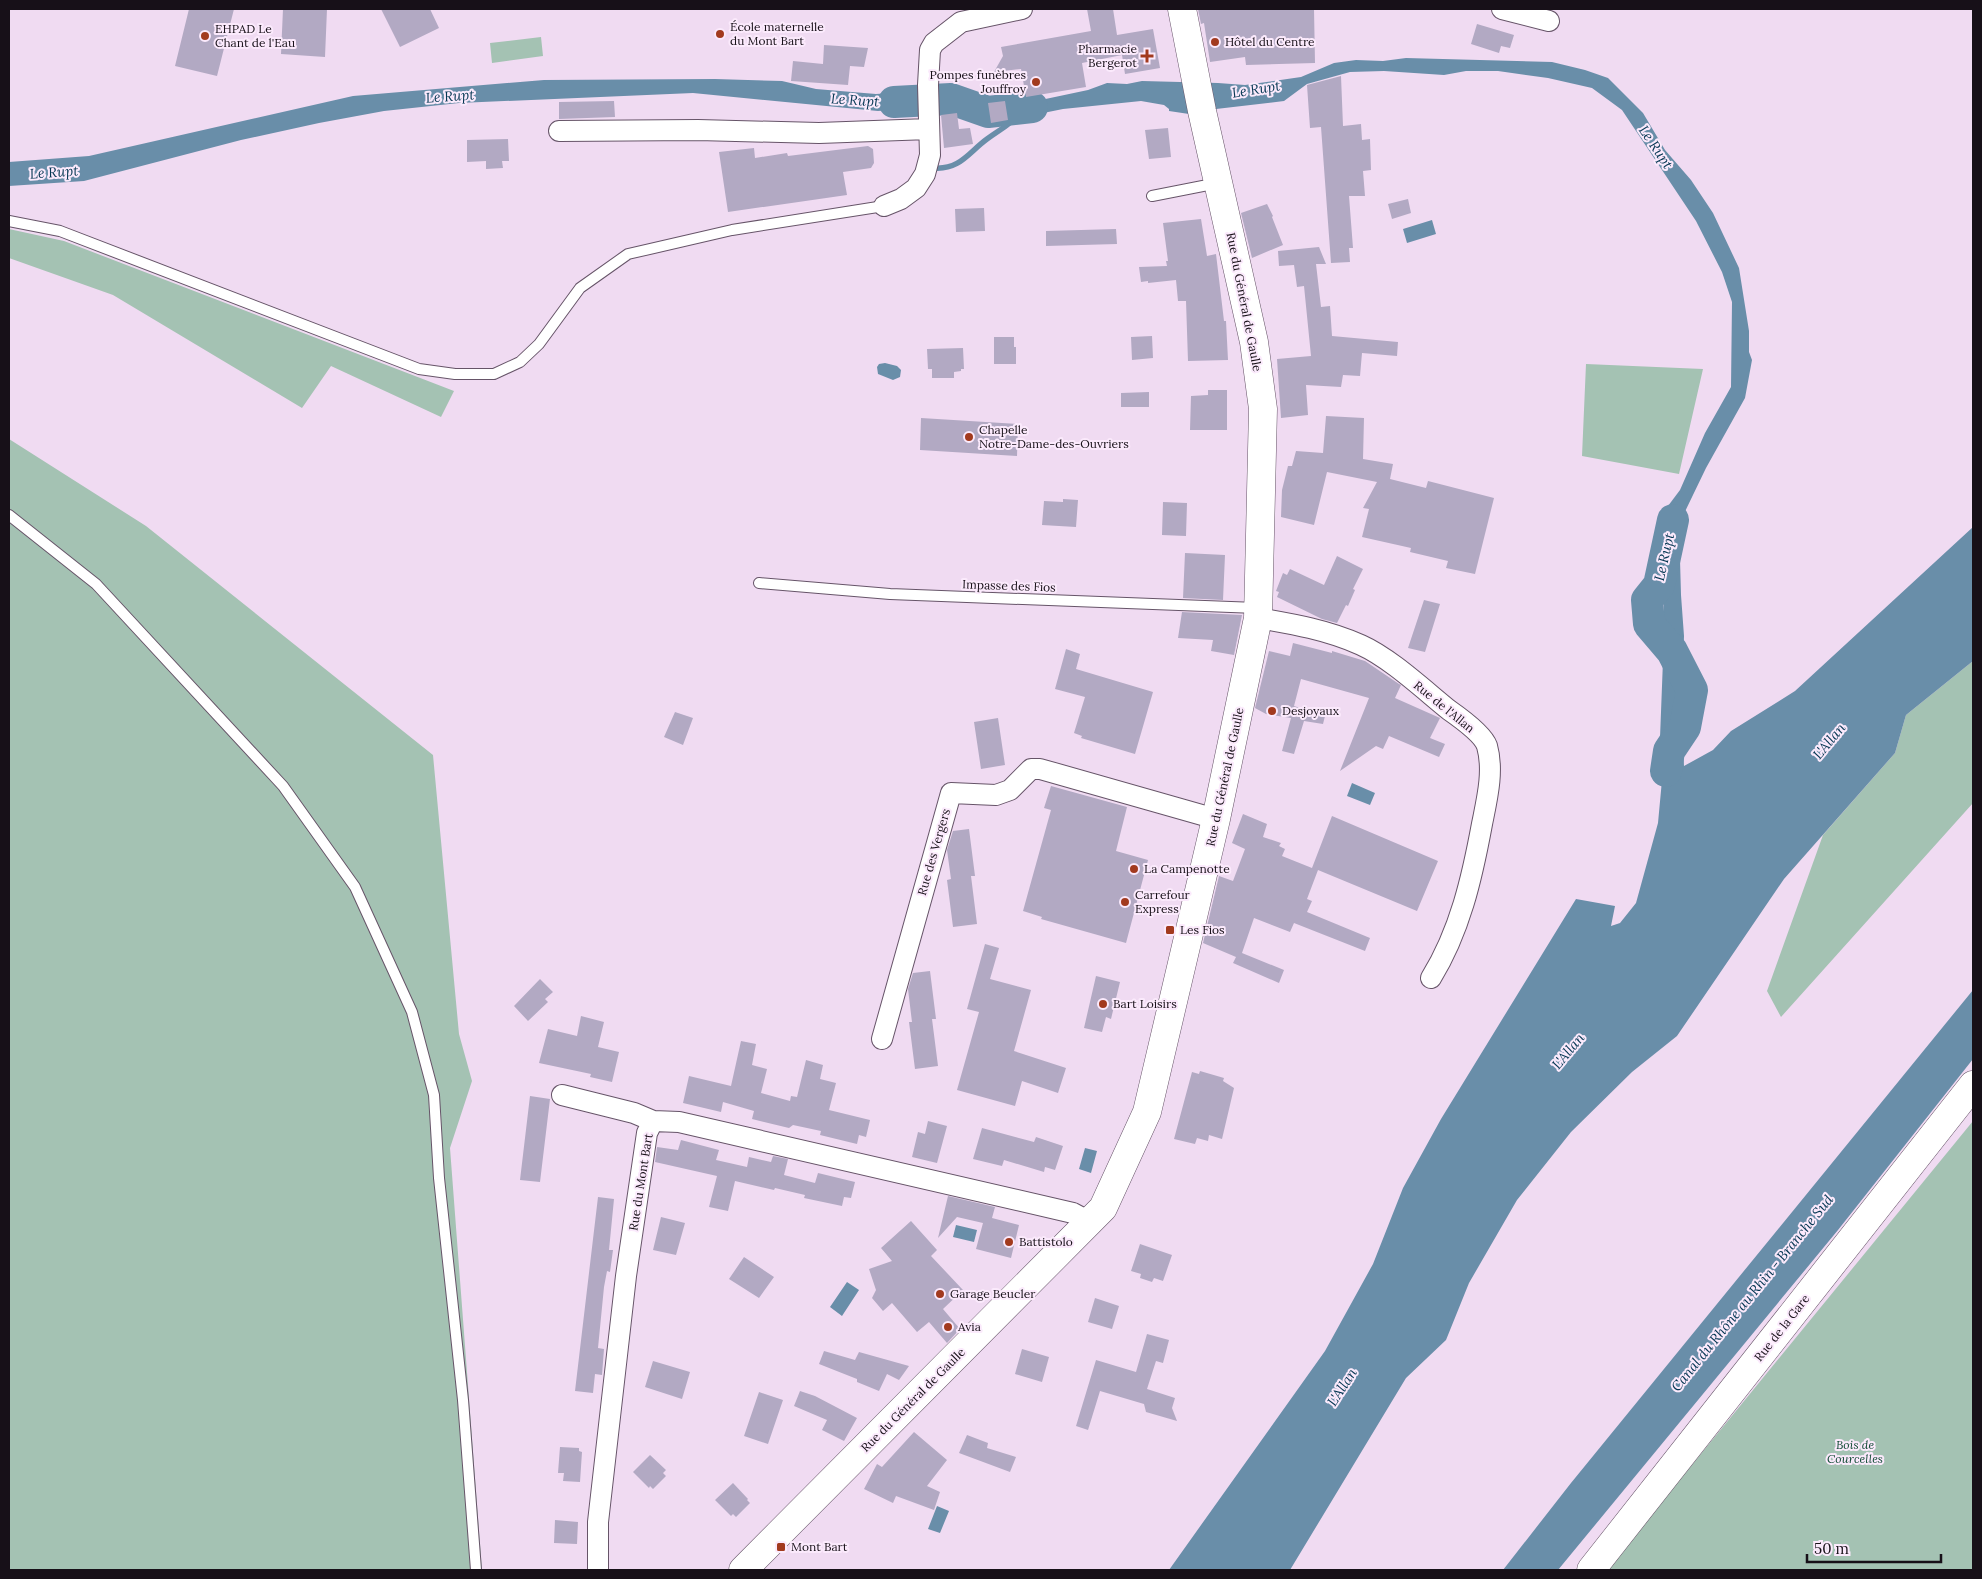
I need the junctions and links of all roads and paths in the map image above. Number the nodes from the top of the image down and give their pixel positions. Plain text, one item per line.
1 (1022, 9) edge
2 (1182, 9) edge
3 (1502, 9) edge
4 (1549, 21) dead end
5 (929, 121) junction
6 (559, 131) dead end
7 (1220, 183) junction
8 (1152, 196) dead end
9 (884, 206) joint
10 (9, 221) edge
11 (9, 515) edge
12 (759, 583) dead end
13 (1258, 613) junction
14 (1216, 819) junction
15 (1431, 978) dead end
16 (882, 1039) dead end
17 (1973, 1085) edge
18 (562, 1095) dead end
19 (653, 1121) junction
20 (1090, 1222) junction
21 (476, 1570) edge
22 (598, 1570) edge
23 (743, 1570) edge
24 (1591, 1570) edge

1 - 5 street
2 - 7 main road, Rue du Général de Gaulle
3 - 4 street
5 - 6 street
5 - 9 street
7 - 8 lane
7 - 13 main road, Rue du Général de Gaulle
9 - 10 lane
11 - 21 lane
12 - 13 lane, Impasse des Fios
13 - 14 main road, Rue du Général de Gaulle
13 - 15 street, Rue de l'Allan
14 - 16 street, Rue des Vergers
14 - 20 main road, Rue du Général de Gaulle
17 - 24 main road, Rue de la Gare
18 - 19 street
19 - 20 street, Rue du Mont Bart
19 - 22 street, Rue du Mont Bart
20 - 23 main road, Rue du Général de Gaulle

